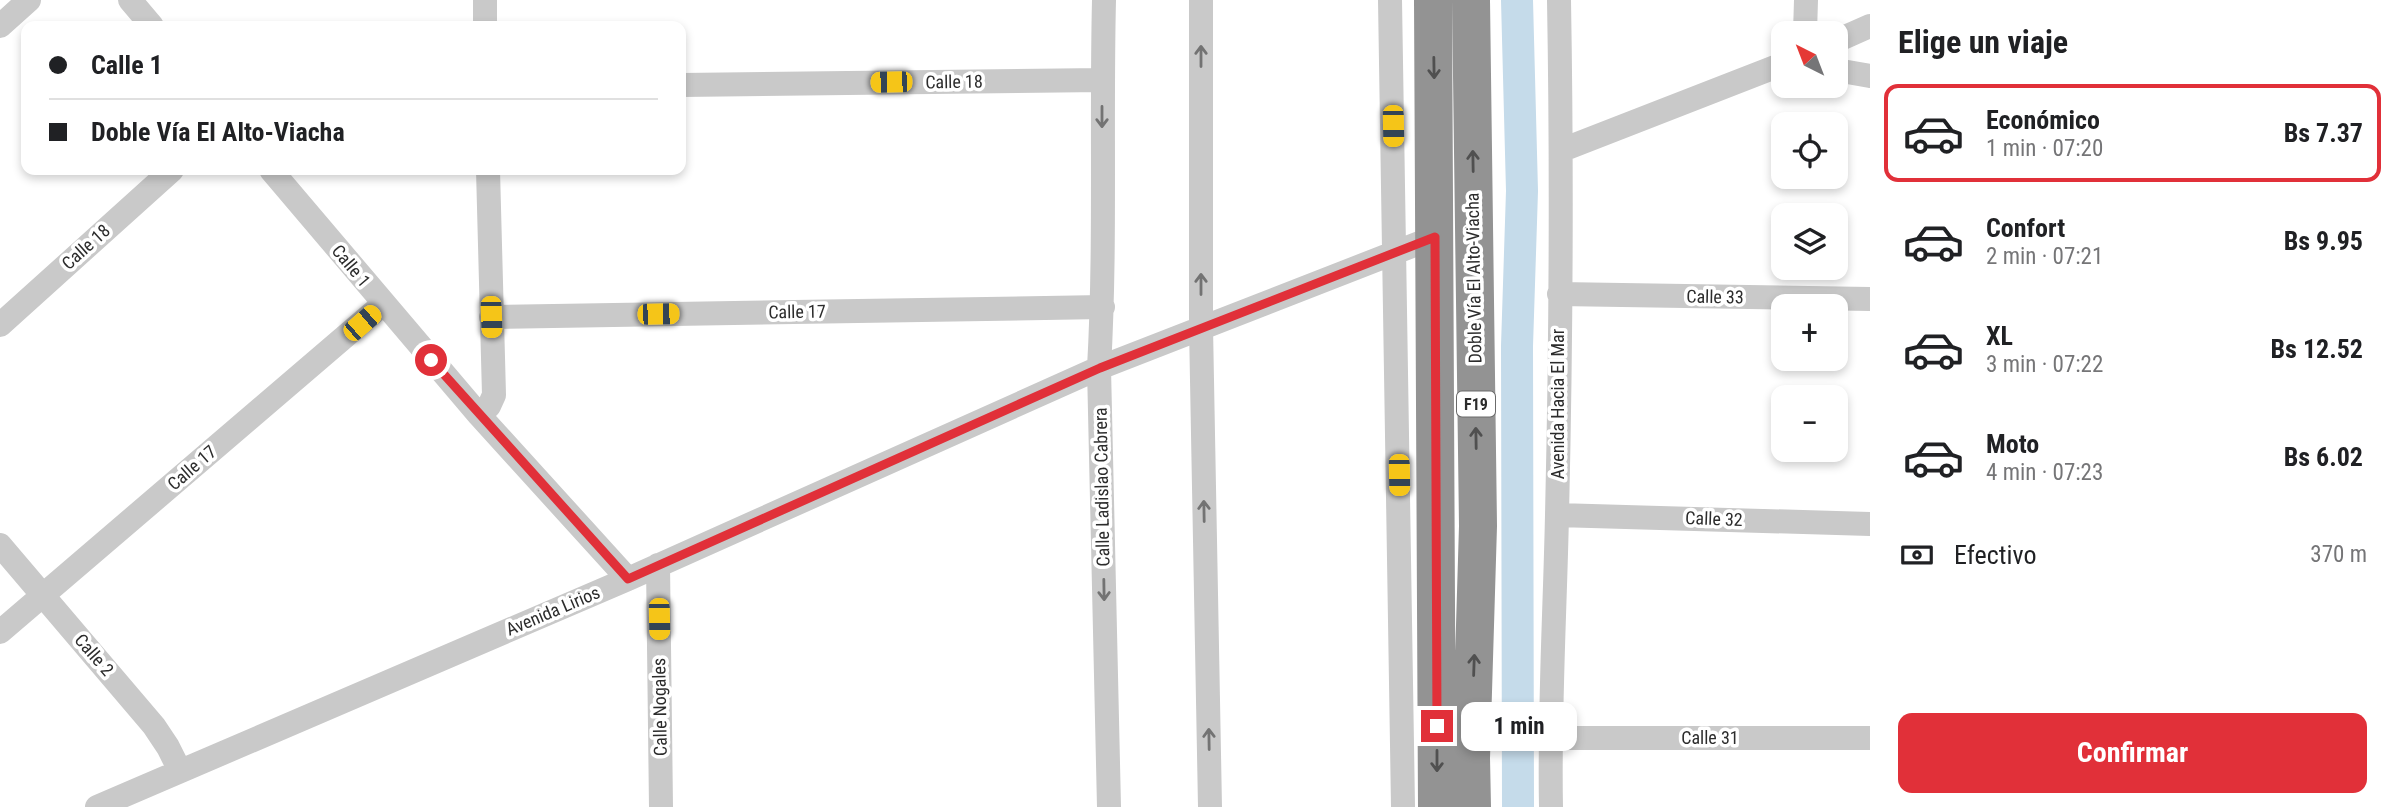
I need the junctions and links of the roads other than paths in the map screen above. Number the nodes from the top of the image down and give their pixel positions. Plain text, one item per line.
1 (29, 0) edge
2 (130, 0) edge
3 (485, 0) edge
4 (1104, 0) edge
5 (1201, 0) edge
6 (1390, 0) edge
7 (1433, 0) edge
8 (1471, 0) edge
9 (1559, 0) edge
10 (1806, 0) edge
11 (148, 21) edge
12 (485, 21) edge
13 (1805, 21) edge
14 (0, 26) edge
15 (1870, 26) edge
16 (1848, 36) edge
17 (1771, 69) edge
18 (1848, 72) edge
19 (1870, 76) edge
20 (1102, 80) junction
21 (686, 85) edge
22 (1562, 149) junction
23 (166, 175) edge
24 (275, 175) edge
25 (488, 175) edge
26 (1435, 237) junction
27 (1396, 253) junction
28 (1559, 294) junction
29 (1870, 299) edge
30 (383, 304) junction
31 (1103, 307) junction
32 (491, 317) junction
33 (0, 325) edge
34 (1201, 327) junction
35 (1100, 368) junction
36 (479, 415) junction
37 (1558, 515) junction
38 (1870, 524) edge
39 (0, 545) edge
40 (658, 565) junction
41 (628, 579) junction
42 (43, 596) junction
43 (0, 632) edge
44 (1870, 737) edge
45 (1550, 738) junction
46 (180, 771) junction
47 (145, 798) edge
48 (97, 807) edge
49 (661, 807) edge
50 (1108, 807) edge
51 (1210, 807) edge
52 (1403, 807) edge
53 (1437, 807) edge
54 (1472, 807) edge
55 (1551, 807) edge

1 - 14 street
2 - 11 street
3 - 12 street
4 - 20 street, Calle Ladislao Cabrera
34 -> 5 street
6 - 27 street
7 -> 26 highway, F19
54 -> 8 highway, Doble Vía El Alto-Viacha / F19
9 - 22 street, Avenida Hacia El Mar
10 - 13 street
15 - 16 street
17 - 22 street
18 - 19 street
20 - 21 street, Calle 18
20 -> 31 street, Calle Ladislao Cabrera
22 - 28 street, Avenida Hacia El Mar
23 - 33 street, Calle 18
24 - 30 street, Calle 1
25 - 32 street
26 - 27 street, Avenida Lirios
26 -> 53 highway, F19
27 - 34 street, Avenida Lirios
27 - 52 street
28 - 29 street, Calle 33
28 - 37 street, Avenida Hacia El Mar
30 - 36 street, Calle 1
30 - 42 street, Calle 17
31 - 32 street, Calle 17
31 - 35 street, Calle Ladislao Cabrera
32 - 36 street
34 - 35 street, Avenida Lirios
51 -> 34 street
35 - 40 street, Avenida Lirios
35 -> 50 street, Calle Ladislao Cabrera
36 - 41 street, Calle 1
37 - 38 street, Calle 32
37 - 45 street, Avenida Hacia El Mar
39 - 42 street, Calle 2
40 - 41 street, Avenida Lirios
40 - 49 street, Calle Nogales
41 - 46 street, Avenida Lirios
42 - 43 street, Calle 17
42 - 46 street, Calle 2
44 - 45 street, Calle 31
45 - 55 street, Avenida Hacia El Mar
46 - 47 street, Avenida Lirios
47 - 48 street, Avenida Lirios

